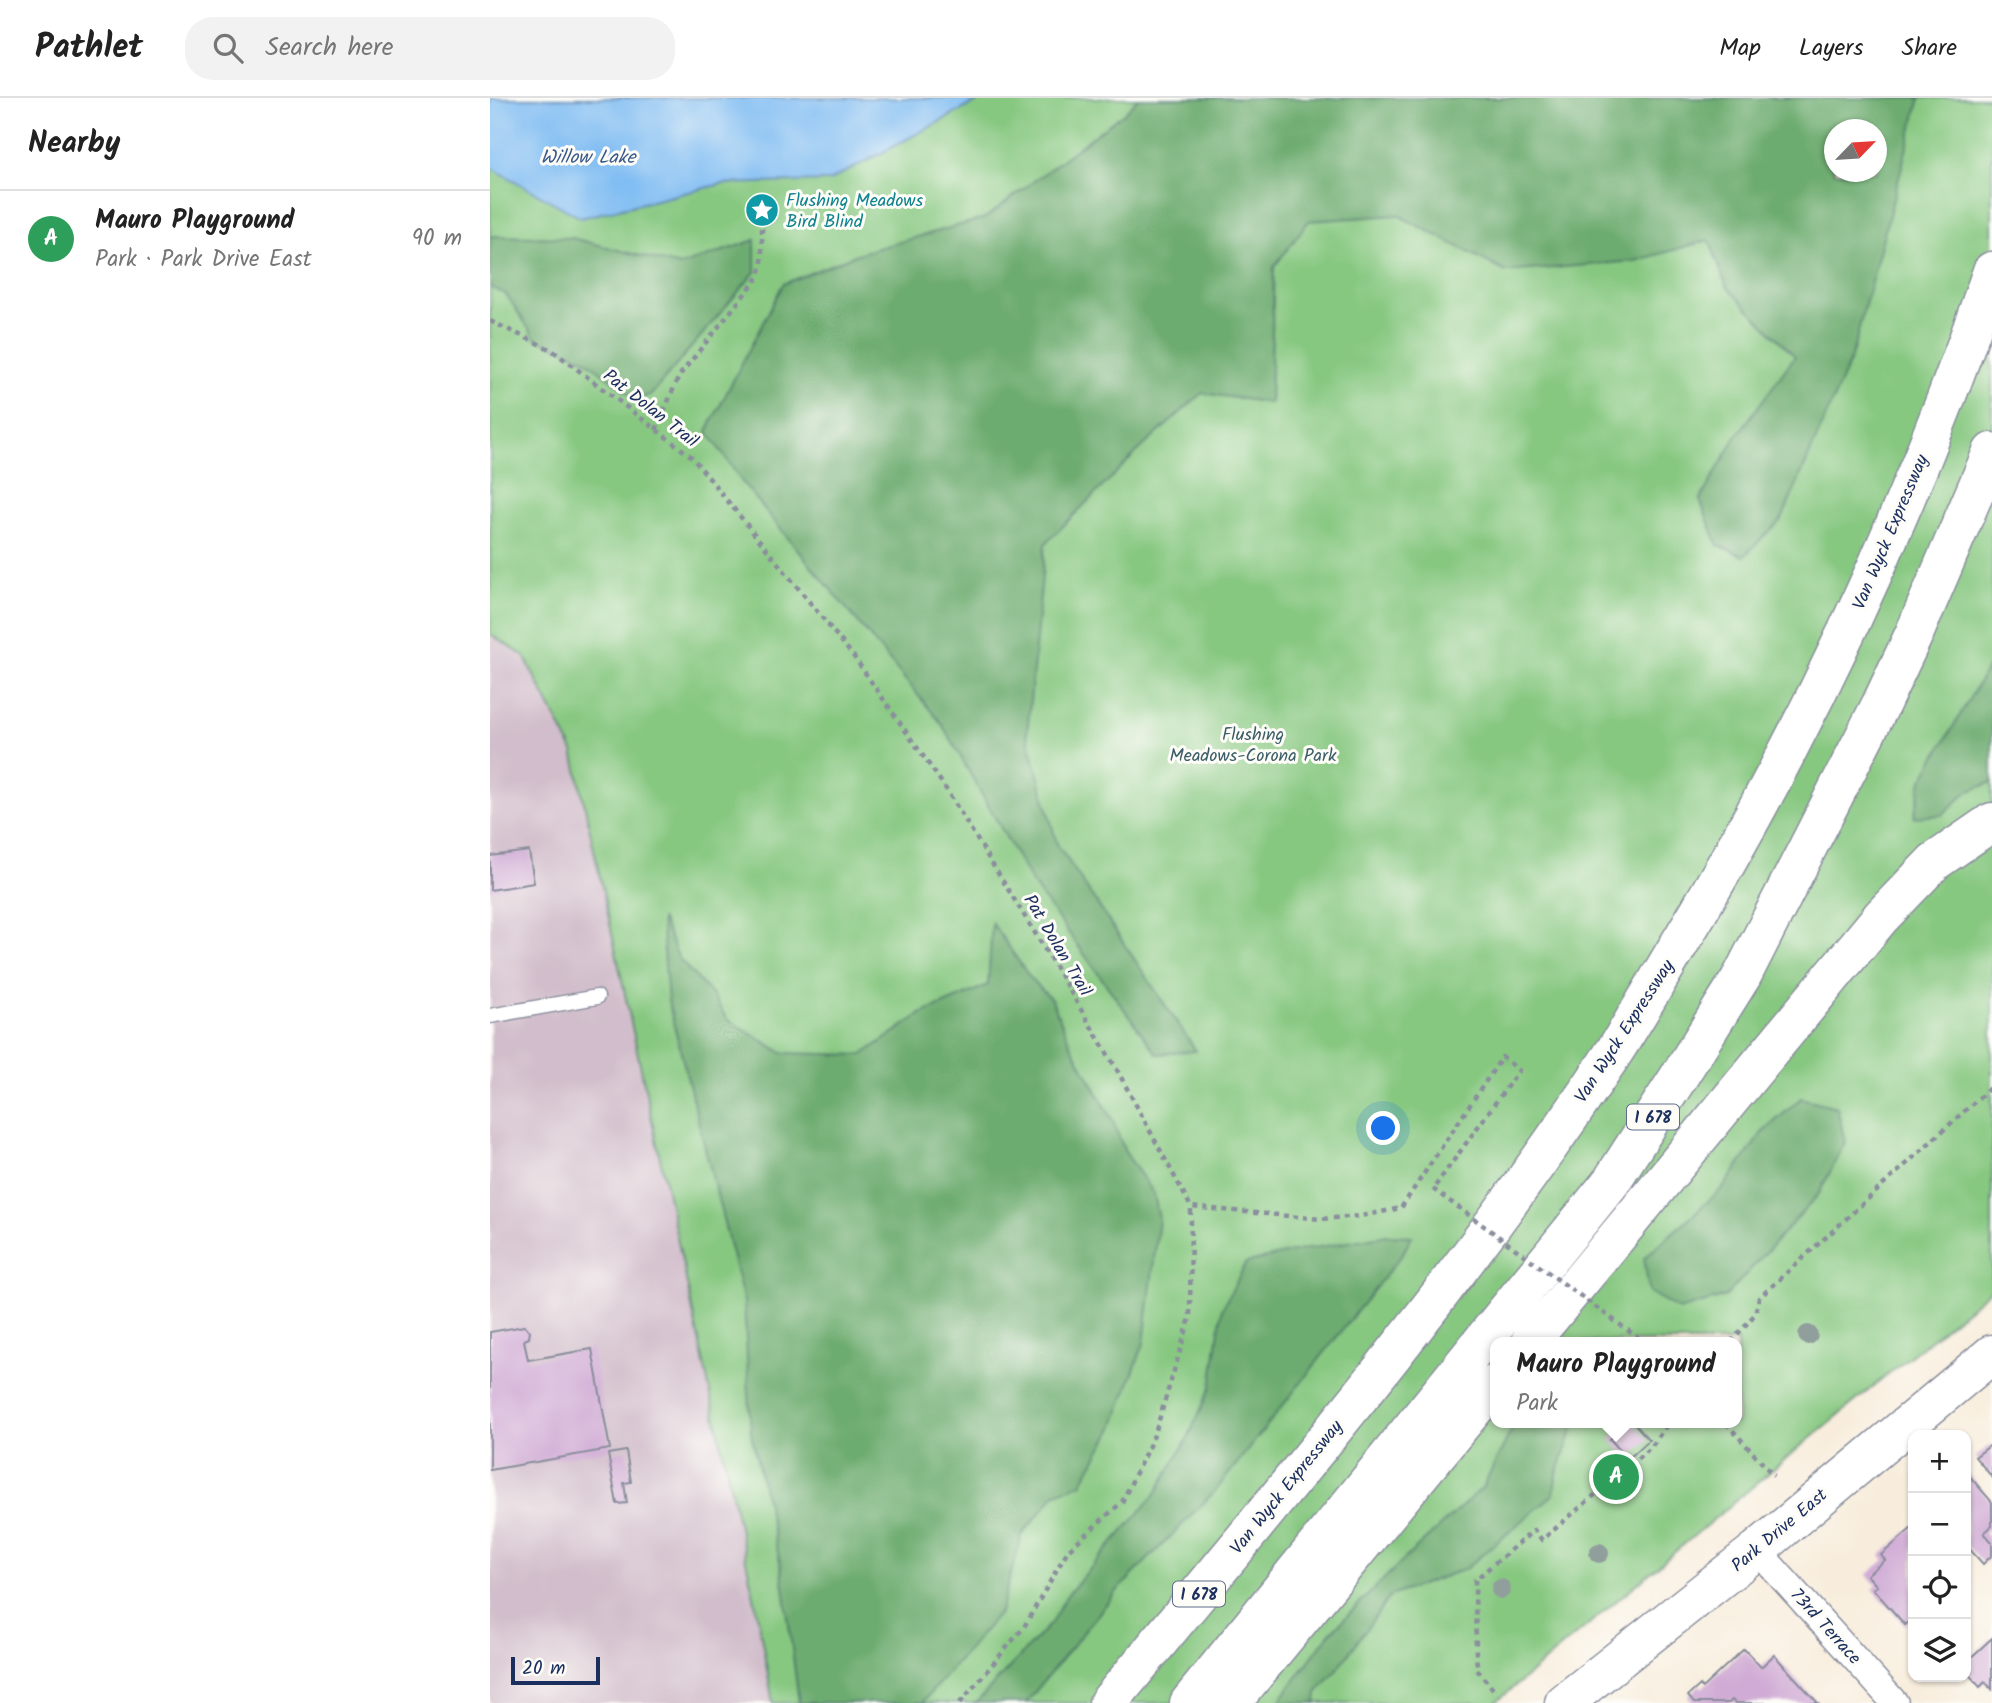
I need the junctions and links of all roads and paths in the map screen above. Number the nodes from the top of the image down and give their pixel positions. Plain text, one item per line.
1 (762, 210) dead end
2 (1992, 271) edge
3 (490, 321) edge
4 (656, 430) junction
5 (1992, 452) edge
6 (1992, 822) edge
7 (597, 997) dead end
8 (490, 1016) edge
9 (1992, 1088) edge
10 (1191, 1207) junction
11 (1534, 1337) edge
12 (1637, 1337) edge
13 (1735, 1337) edge
14 (1992, 1354) edge
15 (1490, 1390) edge
16 (1665, 1428) edge
17 (1731, 1428) edge
18 (1774, 1476) dead end
19 (1757, 1550) junction
20 (1493, 1689) dead end
21 (960, 1703) edge
22 (1108, 1703) edge
23 (1189, 1703) edge
24 (1231, 1703) edge
25 (1564, 1703) edge
26 (1895, 1703) edge

1 - 4 path
2 - 22 main road, Van Wyck Expressway / I 678
3 - 4 path, Pat Dolan Trail
4 - 10 path, Pat Dolan Trail
5 - 23 main road, I 678
6 - 11 main road
7 - 8 lane
9 - 13 path
10 - 12 path, bridge
10 - 21 path
14 - 19 main road, Park Drive East
15 - 24 main road
16 - 20 path
17 - 18 path
19 - 25 main road, Park Drive East
19 - 26 street, 73rd Terrace

